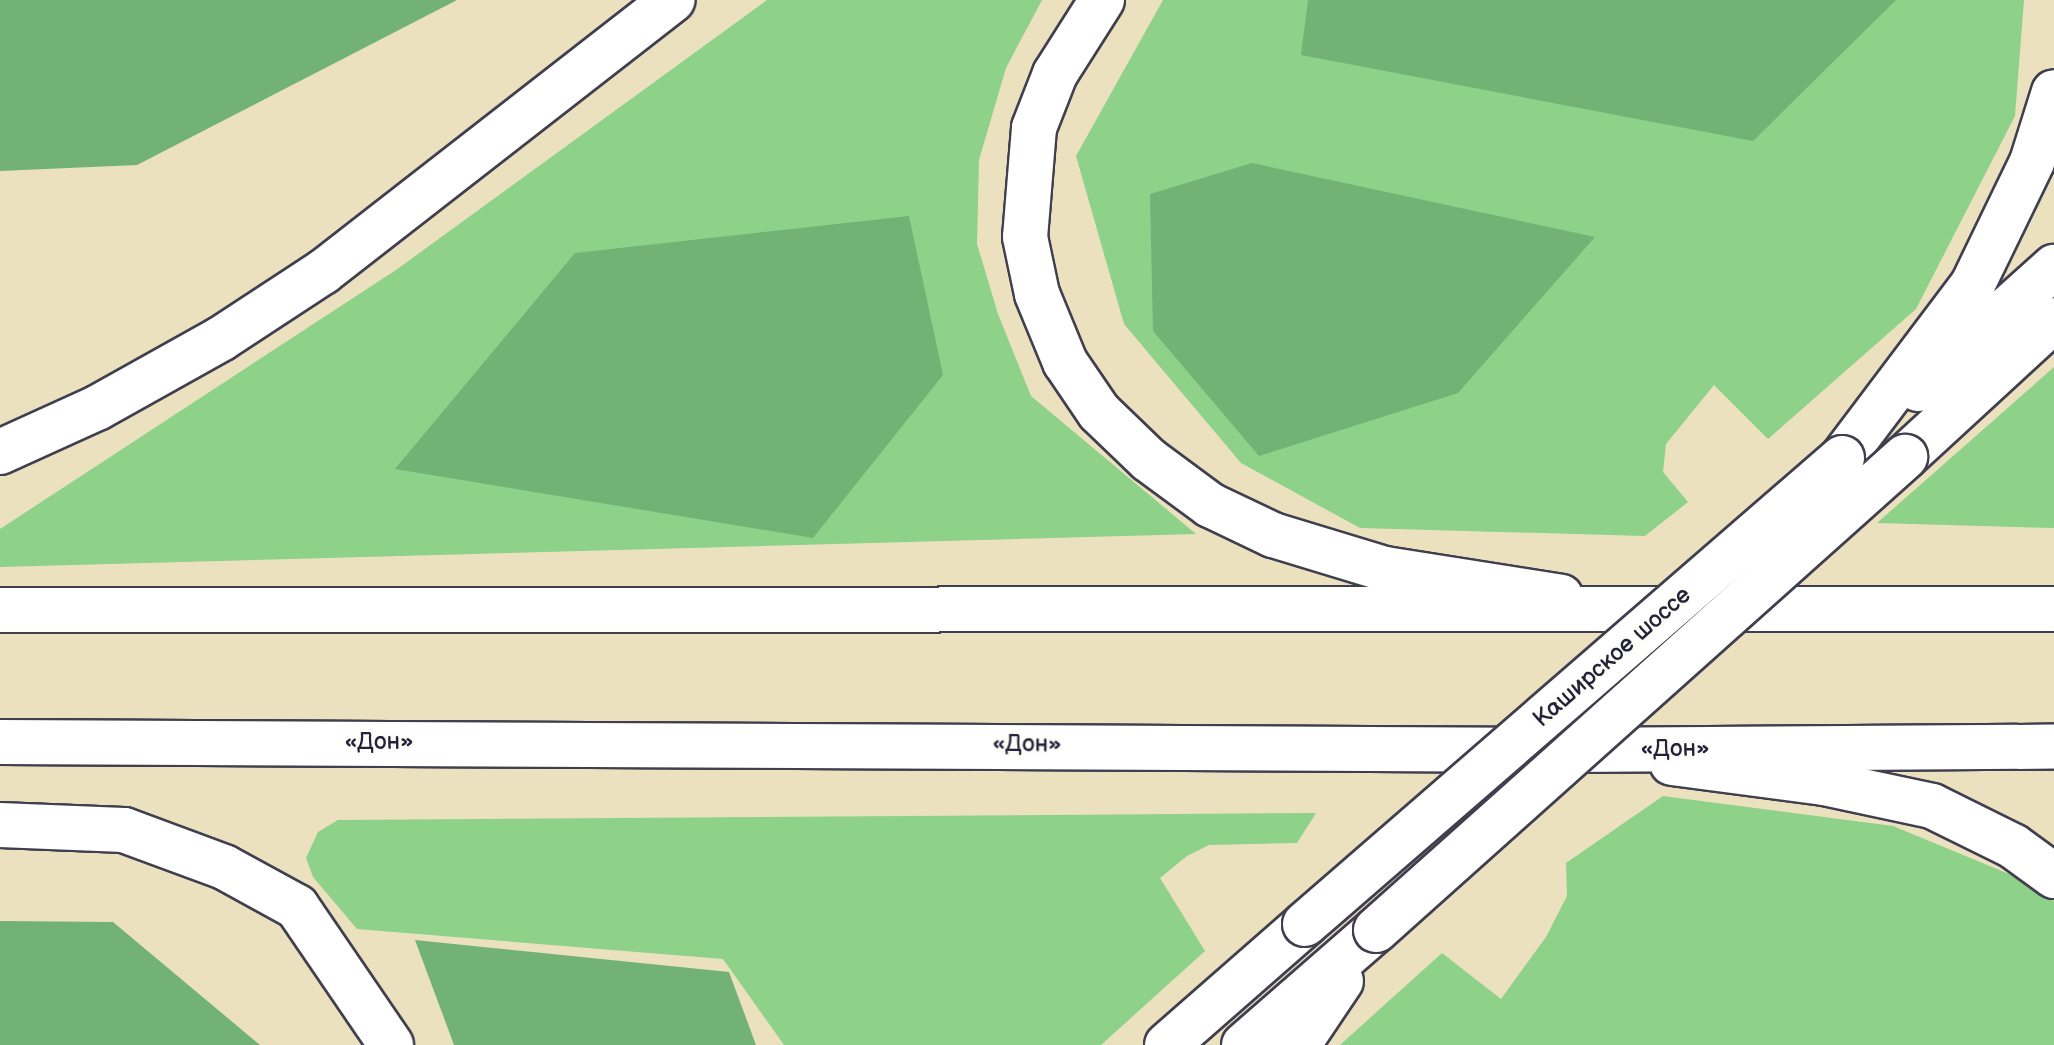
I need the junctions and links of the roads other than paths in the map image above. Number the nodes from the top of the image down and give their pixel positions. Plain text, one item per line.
1 (673, 0) edge
2 (1102, 0) edge
3 (2054, 92) edge
4 (2054, 267) edge
5 (2054, 320) edge
6 (0, 452) edge
7 (1842, 458) junction
8 (1630, 607) junction
9 (2054, 609) edge
10 (0, 610) edge
11 (0, 742) edge
12 (2054, 747) edge
13 (1570, 750) junction
14 (0, 825) edge
15 (2054, 876) edge
16 (1376, 930) junction
17 (391, 1045) edge
18 (1167, 1045) edge
19 (1244, 1045) edge
20 (1298, 1045) edge

1 - 6 main road
2 - 8 main road
3 - 7 main road
4 - 7 main road, Каширское шоссе
5 - 16 main road, Каширское шоссе, bridge
7 - 18 main road, Каширское шоссе, bridge
8 - 9 main road
8 - 10 main road
11 - 13 main road, «Дон»
12 - 13 main road, «Дон»
13 - 15 main road
14 - 17 main road
16 - 19 main road, Каширское шоссе
16 - 20 main road

